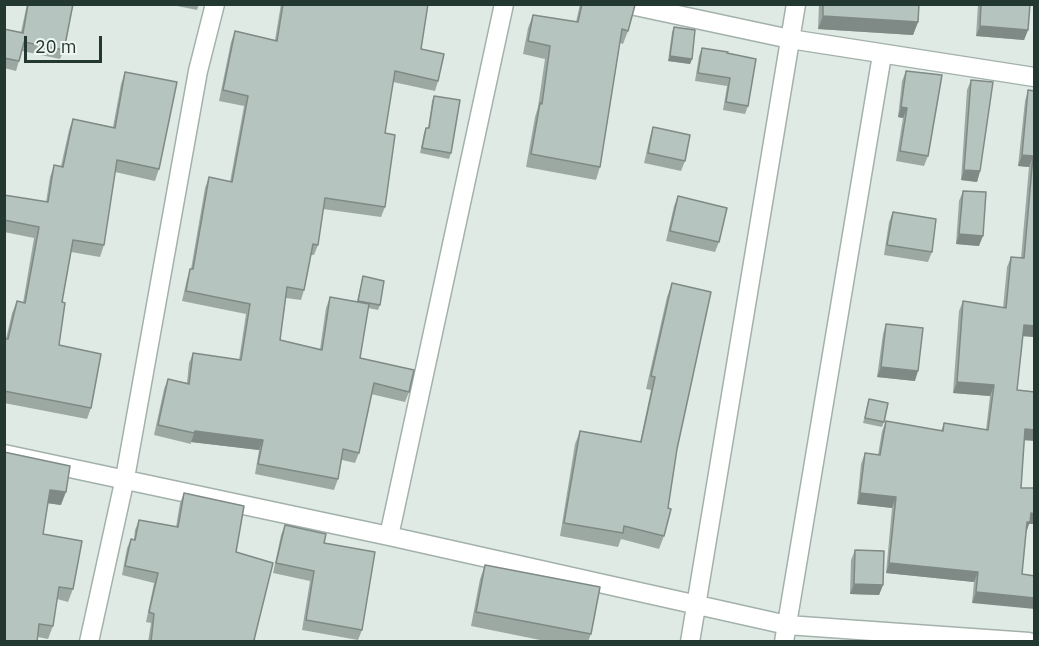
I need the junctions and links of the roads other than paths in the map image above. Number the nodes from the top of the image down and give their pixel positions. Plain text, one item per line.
1 (215, 4) edge
2 (504, 4) edge
3 (626, 4) edge
4 (796, 4) edge
5 (790, 39) junction
6 (882, 55) junction
7 (1035, 77) edge
8 (4, 454) edge
9 (125, 478) junction
10 (389, 536) junction
11 (696, 605) junction
12 (786, 633) edge
13 (89, 642) edge
14 (690, 642) edge
15 (1029, 642) edge

1 - 9 street
2 - 10 street
3 - 5 street
4 - 5 street
5 - 6 street
5 - 11 street
6 - 7 street
6 - 12 street
8 - 9 street
9 - 10 street
9 - 13 street
10 - 11 street
11 - 12 street
11 - 14 street
12 - 15 street

